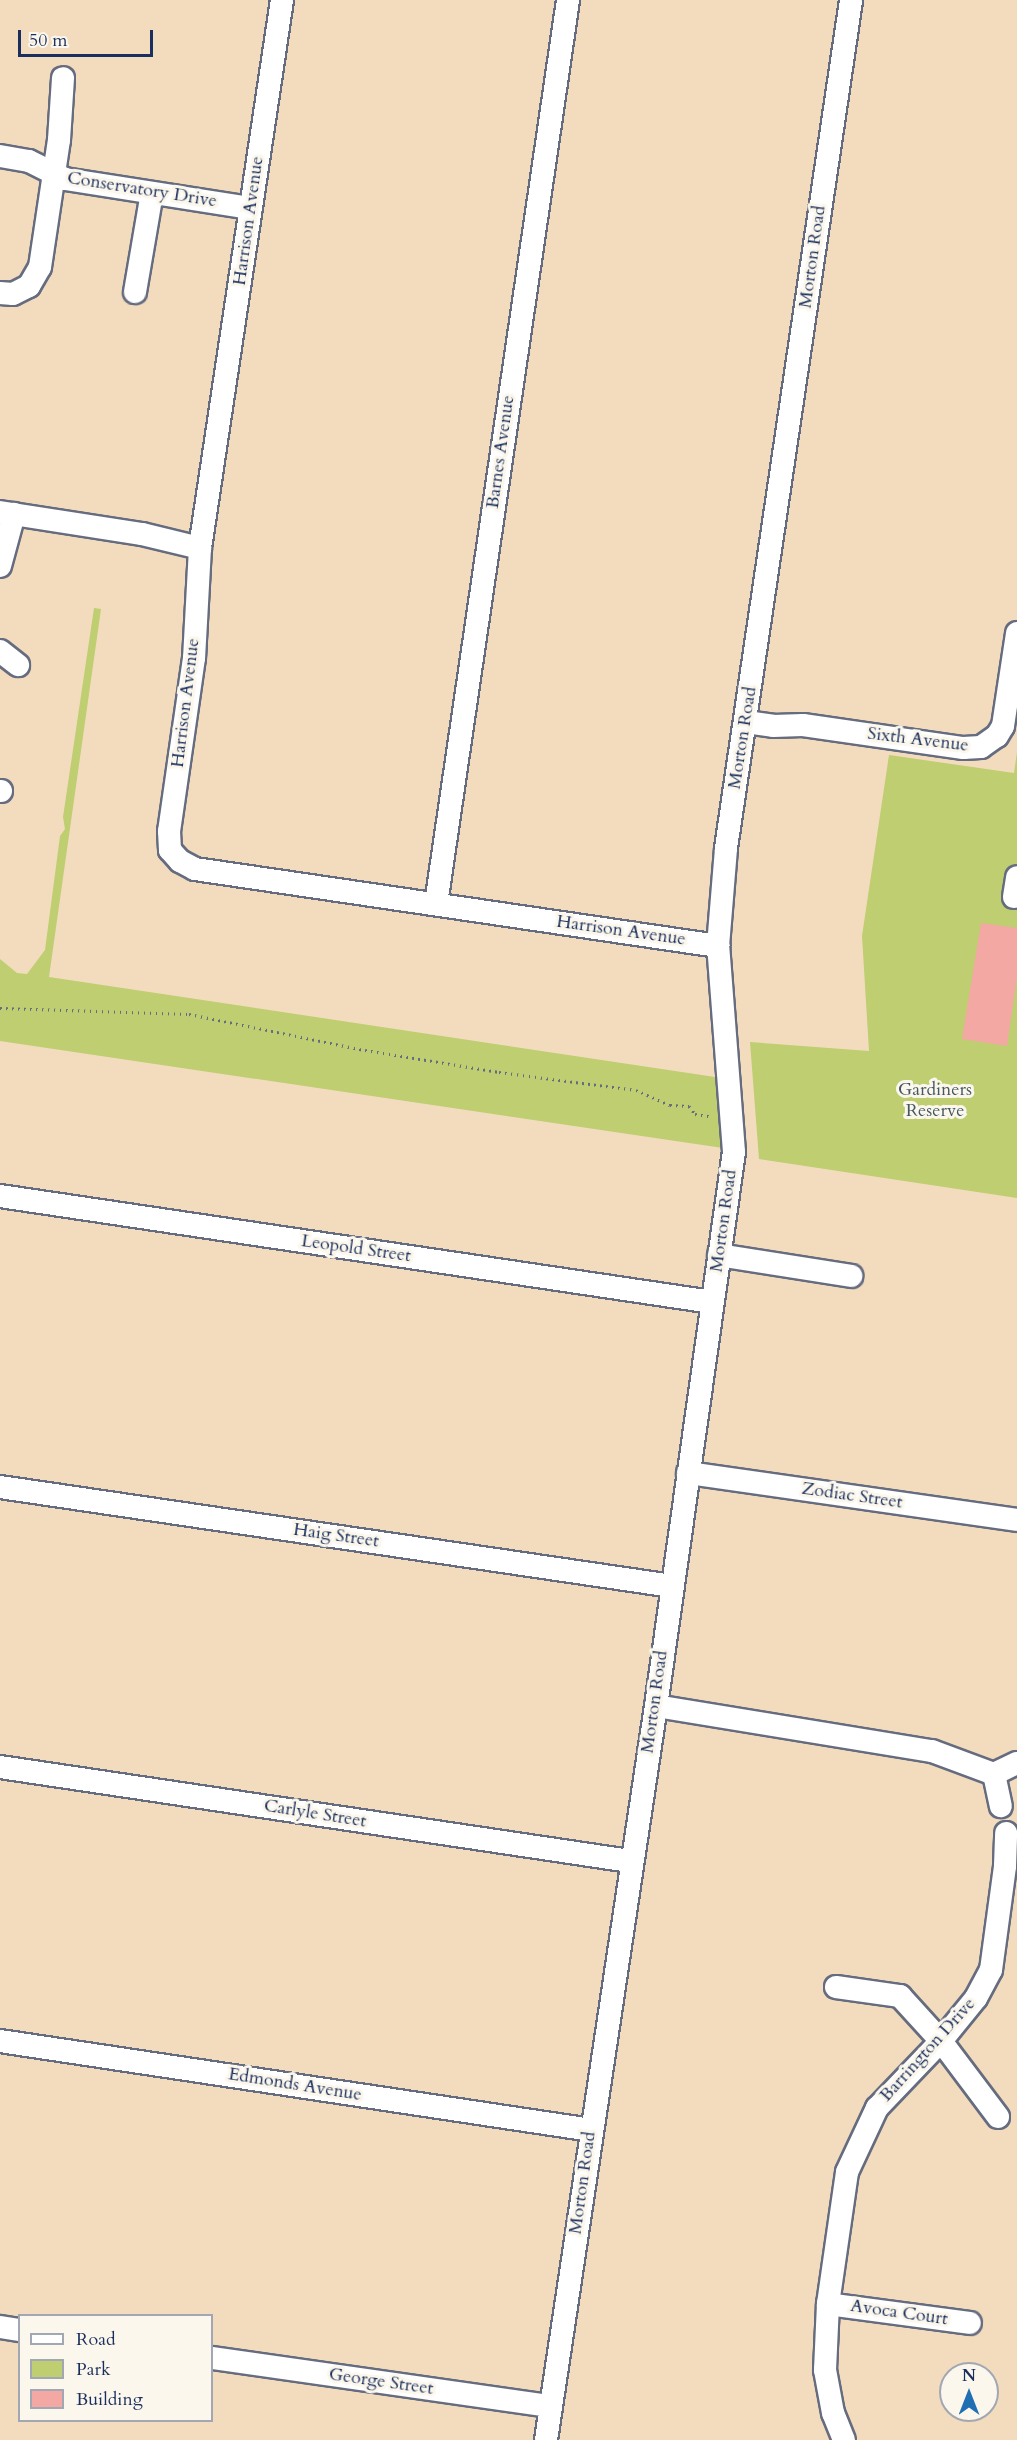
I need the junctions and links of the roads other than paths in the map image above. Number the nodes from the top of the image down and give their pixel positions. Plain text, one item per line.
1 (282, 0) edge
2 (568, 0) edge
3 (851, 0) edge
4 (63, 78) dead end
5 (0, 156) edge
6 (55, 175) junction
7 (152, 193) junction
8 (252, 208) junction
9 (135, 292) dead end
10 (0, 293) edge
11 (7, 513) edge
12 (201, 542) junction
13 (0, 566) edge
14 (1017, 633) edge
15 (0, 651) edge
16 (18, 665) dead end
17 (746, 716) junction
18 (436, 904) junction
19 (718, 946) junction
20 (0, 1196) edge
21 (719, 1255) junction
22 (851, 1276) dead end
23 (712, 1302) junction
24 (688, 1473) junction
25 (0, 1486) edge
26 (1017, 1520) edge
27 (672, 1586) junction
28 (656, 1706) junction
29 (1017, 1763) edge
30 (0, 1767) edge
31 (994, 1774) junction
32 (1001, 1806) dead end
33 (1006, 1833) dead end
34 (630, 1862) junction
35 (836, 1987) dead end
36 (0, 2041) edge
37 (941, 2041) junction
38 (998, 2116) dead end
39 (591, 2130) junction
40 (828, 2304) junction
41 (970, 2323) dead end
42 (0, 2327) edge
43 (18, 2330) edge
44 (213, 2358) edge
45 (550, 2406) junction
46 (546, 2440) edge
47 (844, 2440) edge

1 - 8 street, Harrison Avenue
2 - 18 street, Barnes Avenue
3 - 17 street, Morton Road
4 - 6 street
5 - 6 street, Conservatory Drive
6 - 7 street, Conservatory Drive
6 - 10 street
7 - 8 street, Conservatory Drive
7 - 9 street
8 - 12 street, Harrison Avenue
11 - 12 street
11 - 13 street
12 - 18 street, Harrison Avenue
14 - 17 street, Sixth Avenue
15 - 16 street
17 - 19 street, Morton Road
18 - 19 street, Harrison Avenue
19 - 21 street, Morton Road
20 - 23 street, Leopold Street
21 - 22 street
21 - 23 street, Morton Road
23 - 24 street, Morton Road
24 - 26 street, Zodiac Street
24 - 27 street, Morton Road
25 - 27 street, Haig Street
27 - 28 street, Morton Road
28 - 31 street
28 - 34 street, Morton Road
29 - 31 street
30 - 34 street, Carlyle Street
31 - 32 street
33 - 37 street, Barrington Drive
34 - 39 street, Morton Road
35 - 37 street
36 - 39 street, Edmonds Avenue
37 - 38 street
37 - 40 street, Barrington Drive
39 - 45 street, Morton Road
40 - 41 street, Avoca Court
40 - 47 street, Barrington Drive
42 - 43 street
44 - 45 street, George Street
45 - 46 street, Morton Road

